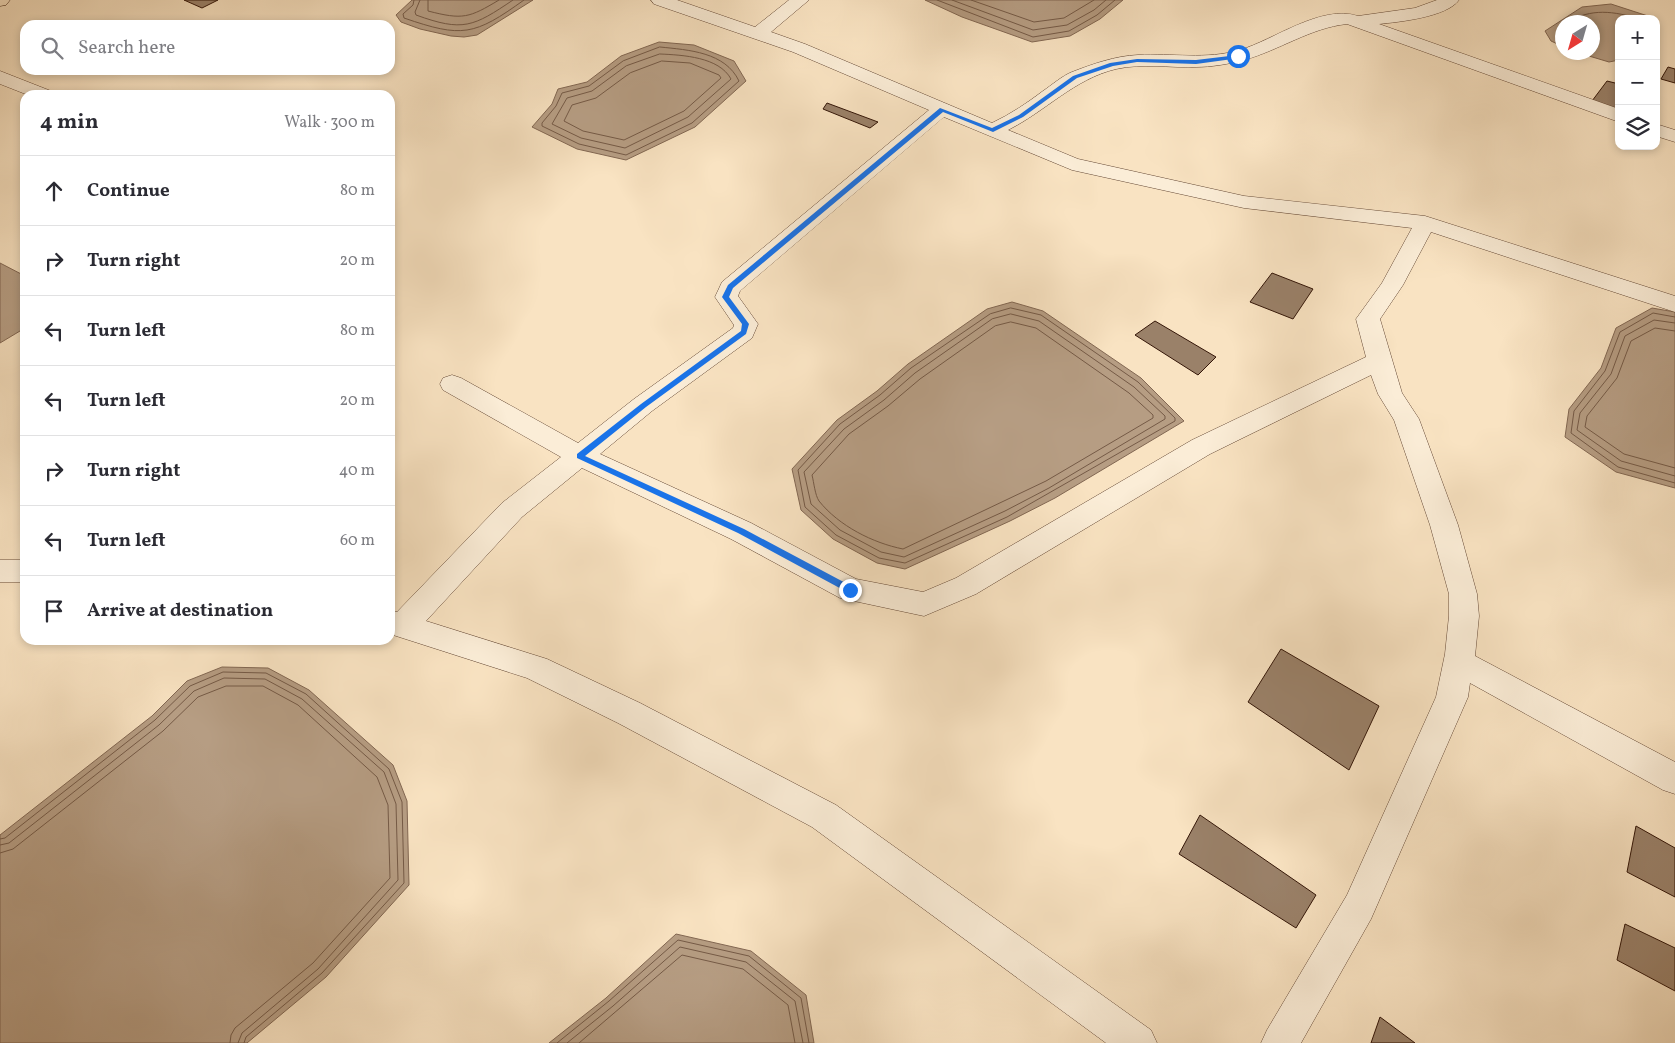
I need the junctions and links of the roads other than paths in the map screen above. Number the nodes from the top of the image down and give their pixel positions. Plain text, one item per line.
1 (660, 0) edge
2 (800, 0) edge
3 (1450, 0) edge
4 (1356, 22) junction
5 (759, 33) junction
6 (0, 77) edge
7 (32, 90) edge
8 (942, 109) junction
9 (1615, 115) edge
10 (993, 130) junction
11 (1660, 131) edge
12 (1675, 136) edge
13 (1425, 223) junction
14 (1675, 304) edge
15 (1379, 361) junction
16 (452, 384) dead end
17 (580, 456) junction
18 (20, 571) edge
19 (0, 572) edge
20 (396, 624) edge
21 (1458, 662) junction
22 (1675, 779) edge
23 (1138, 1043) edge
24 (1280, 1043) edge

1 - 5 street
2 - 5 street
3 - 4 street
4 - 9 street
4 - 10 street
5 - 8 street
6 - 7 street
8 - 10 street
8 - 17 street
10 - 13 street
11 - 12 street
13 - 14 street
13 - 15 street
15 - 17 street
15 - 21 street
16 - 17 street
17 - 20 street
18 - 19 street
20 - 23 street
21 - 22 street
21 - 24 street

